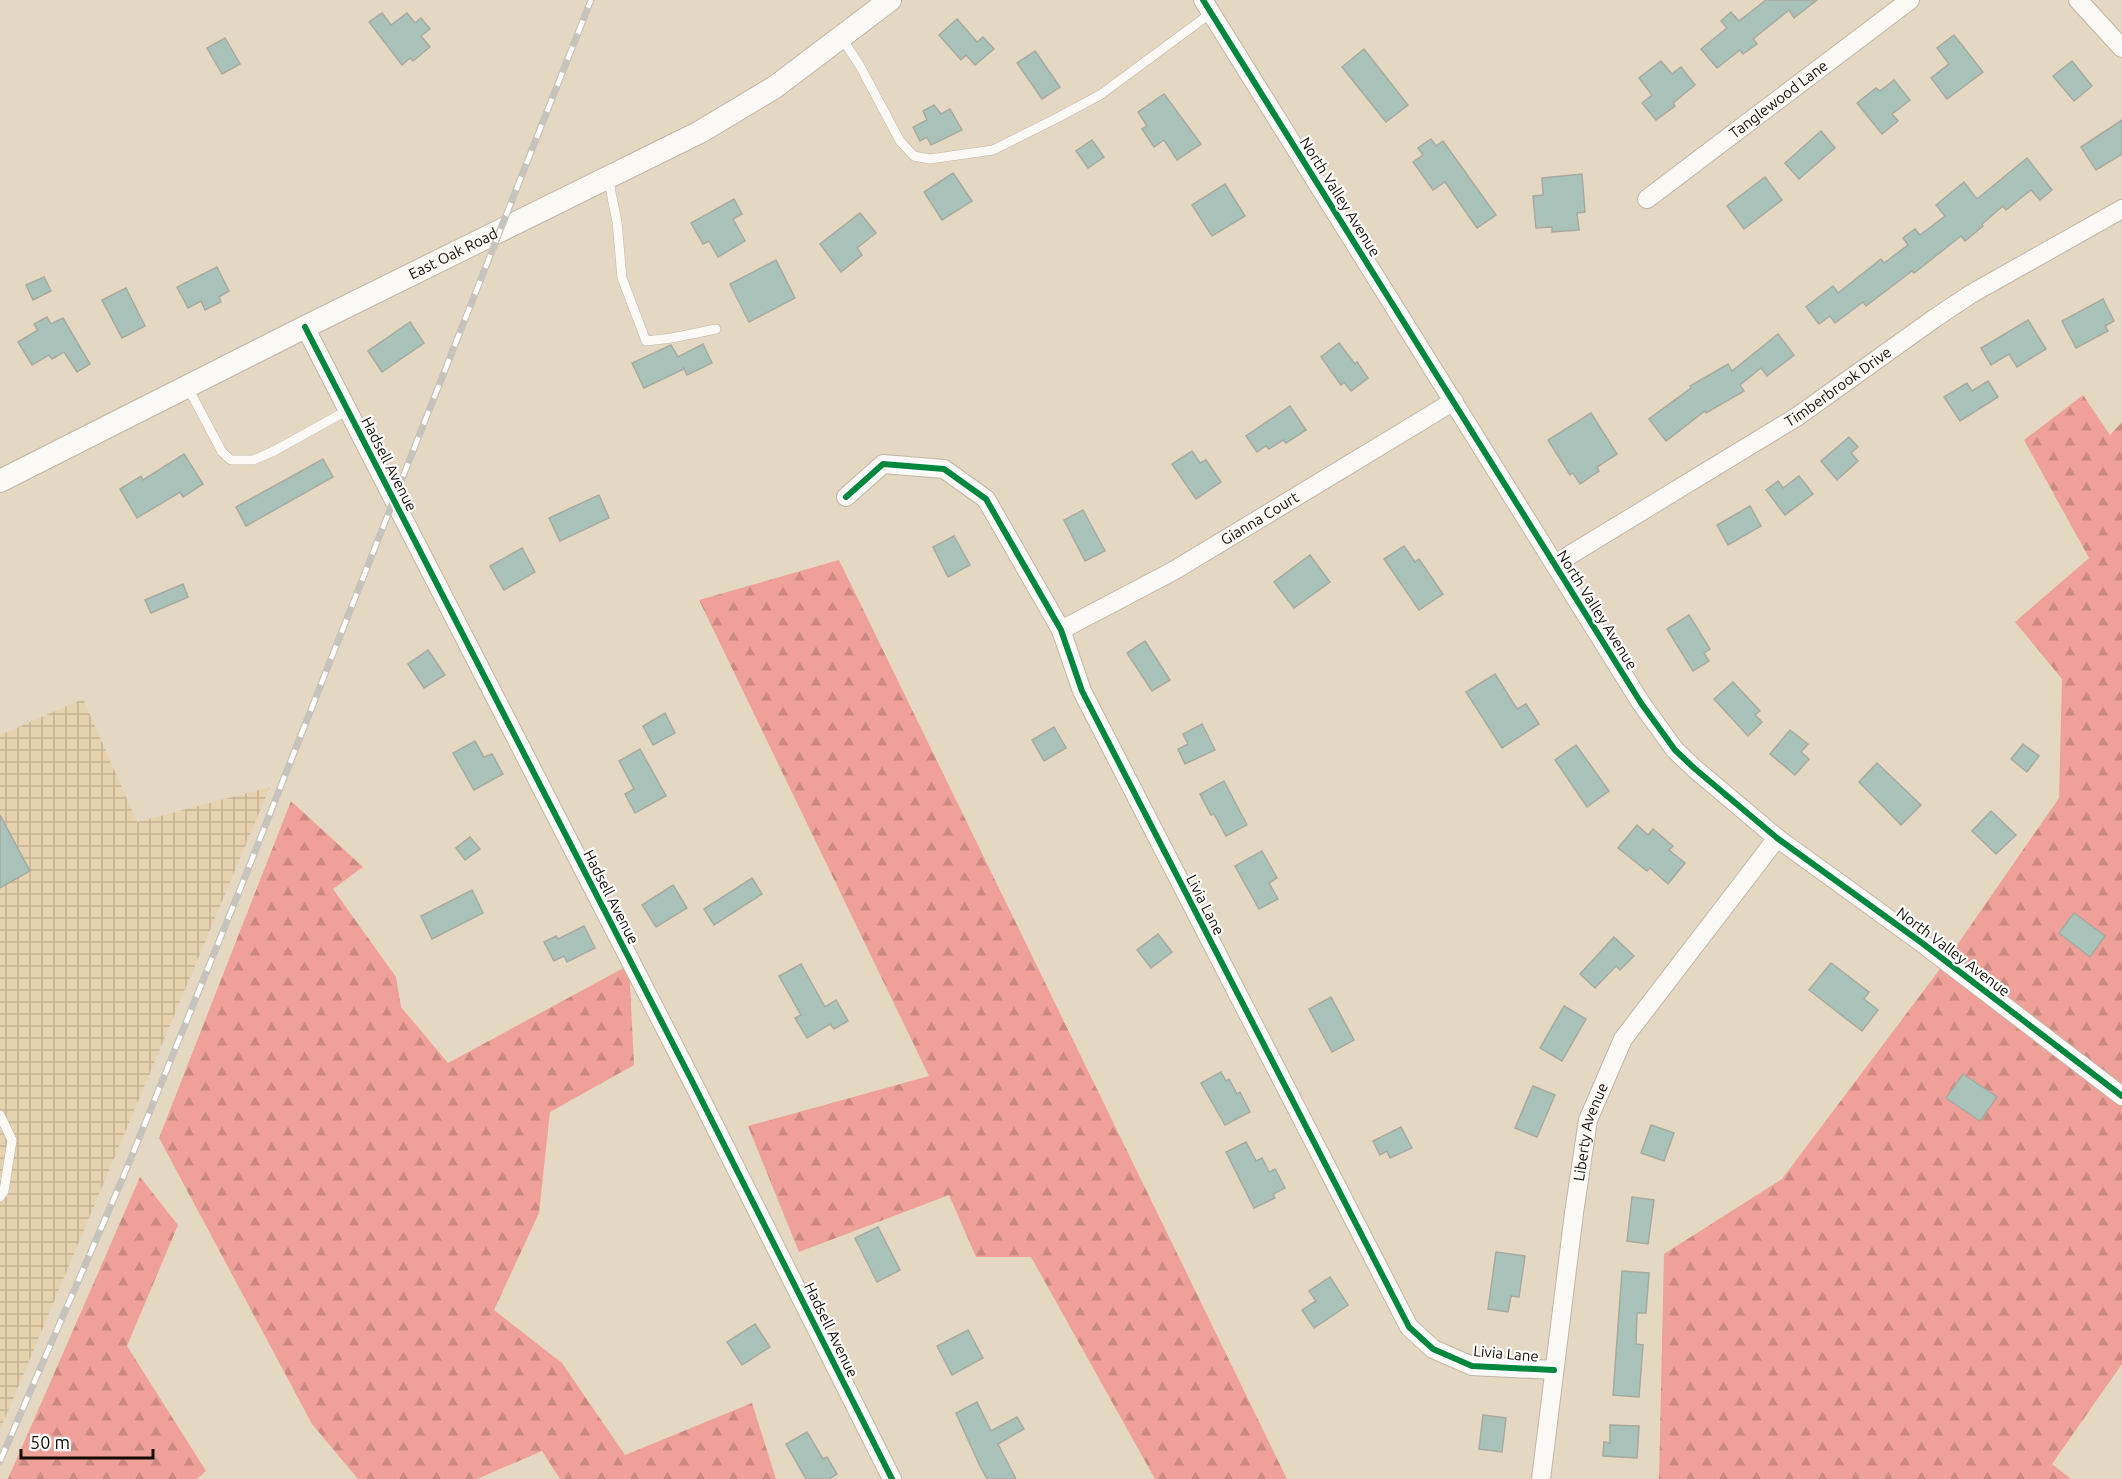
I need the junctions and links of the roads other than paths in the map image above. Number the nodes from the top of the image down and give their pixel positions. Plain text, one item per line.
1 (890, 0) edge
2 (1910, 0) edge
3 (2078, 0) edge
4 (1207, 6) edge
5 (841, 37) junction
6 (2122, 48) edge
7 (608, 177) junction
8 (1647, 200) dead end
9 (2122, 209) edge
10 (305, 327) junction
11 (716, 329) dead end
12 (187, 386) junction
13 (1455, 401) junction
14 (348, 410) junction
15 (0, 481) edge
16 (846, 497) dead end
17 (1555, 564) junction
18 (1061, 630) junction
19 (1776, 838) junction
20 (2122, 1096) edge
21 (0, 1115) edge
22 (0, 1197) edge
23 (1554, 1370) junction
24 (892, 1479) edge
25 (1541, 1479) edge

1 - 5 street, East Oak Road
2 - 8 street, Tanglewood Lane
3 - 6 street
4 - 5 lane
4 - 13 street, North Valley Avenue
5 - 7 street, East Oak Road
7 - 10 street, East Oak Road
7 - 11 lane
9 - 17 street, Timberbrook Drive
10 - 12 street, East Oak Road
10 - 14 street, Hadsell Avenue
12 - 14 lane
12 - 15 street, East Oak Road
13 - 17 street, North Valley Avenue
13 - 18 street, Gianna Court
14 - 24 street, Hadsell Avenue
16 - 18 street, Livia Lane
17 - 19 street, North Valley Avenue
18 - 23 street, Livia Lane
19 - 20 street, North Valley Avenue
19 - 23 street, Liberty Avenue
21 - 22 lane
23 - 25 street, Liberty Avenue

